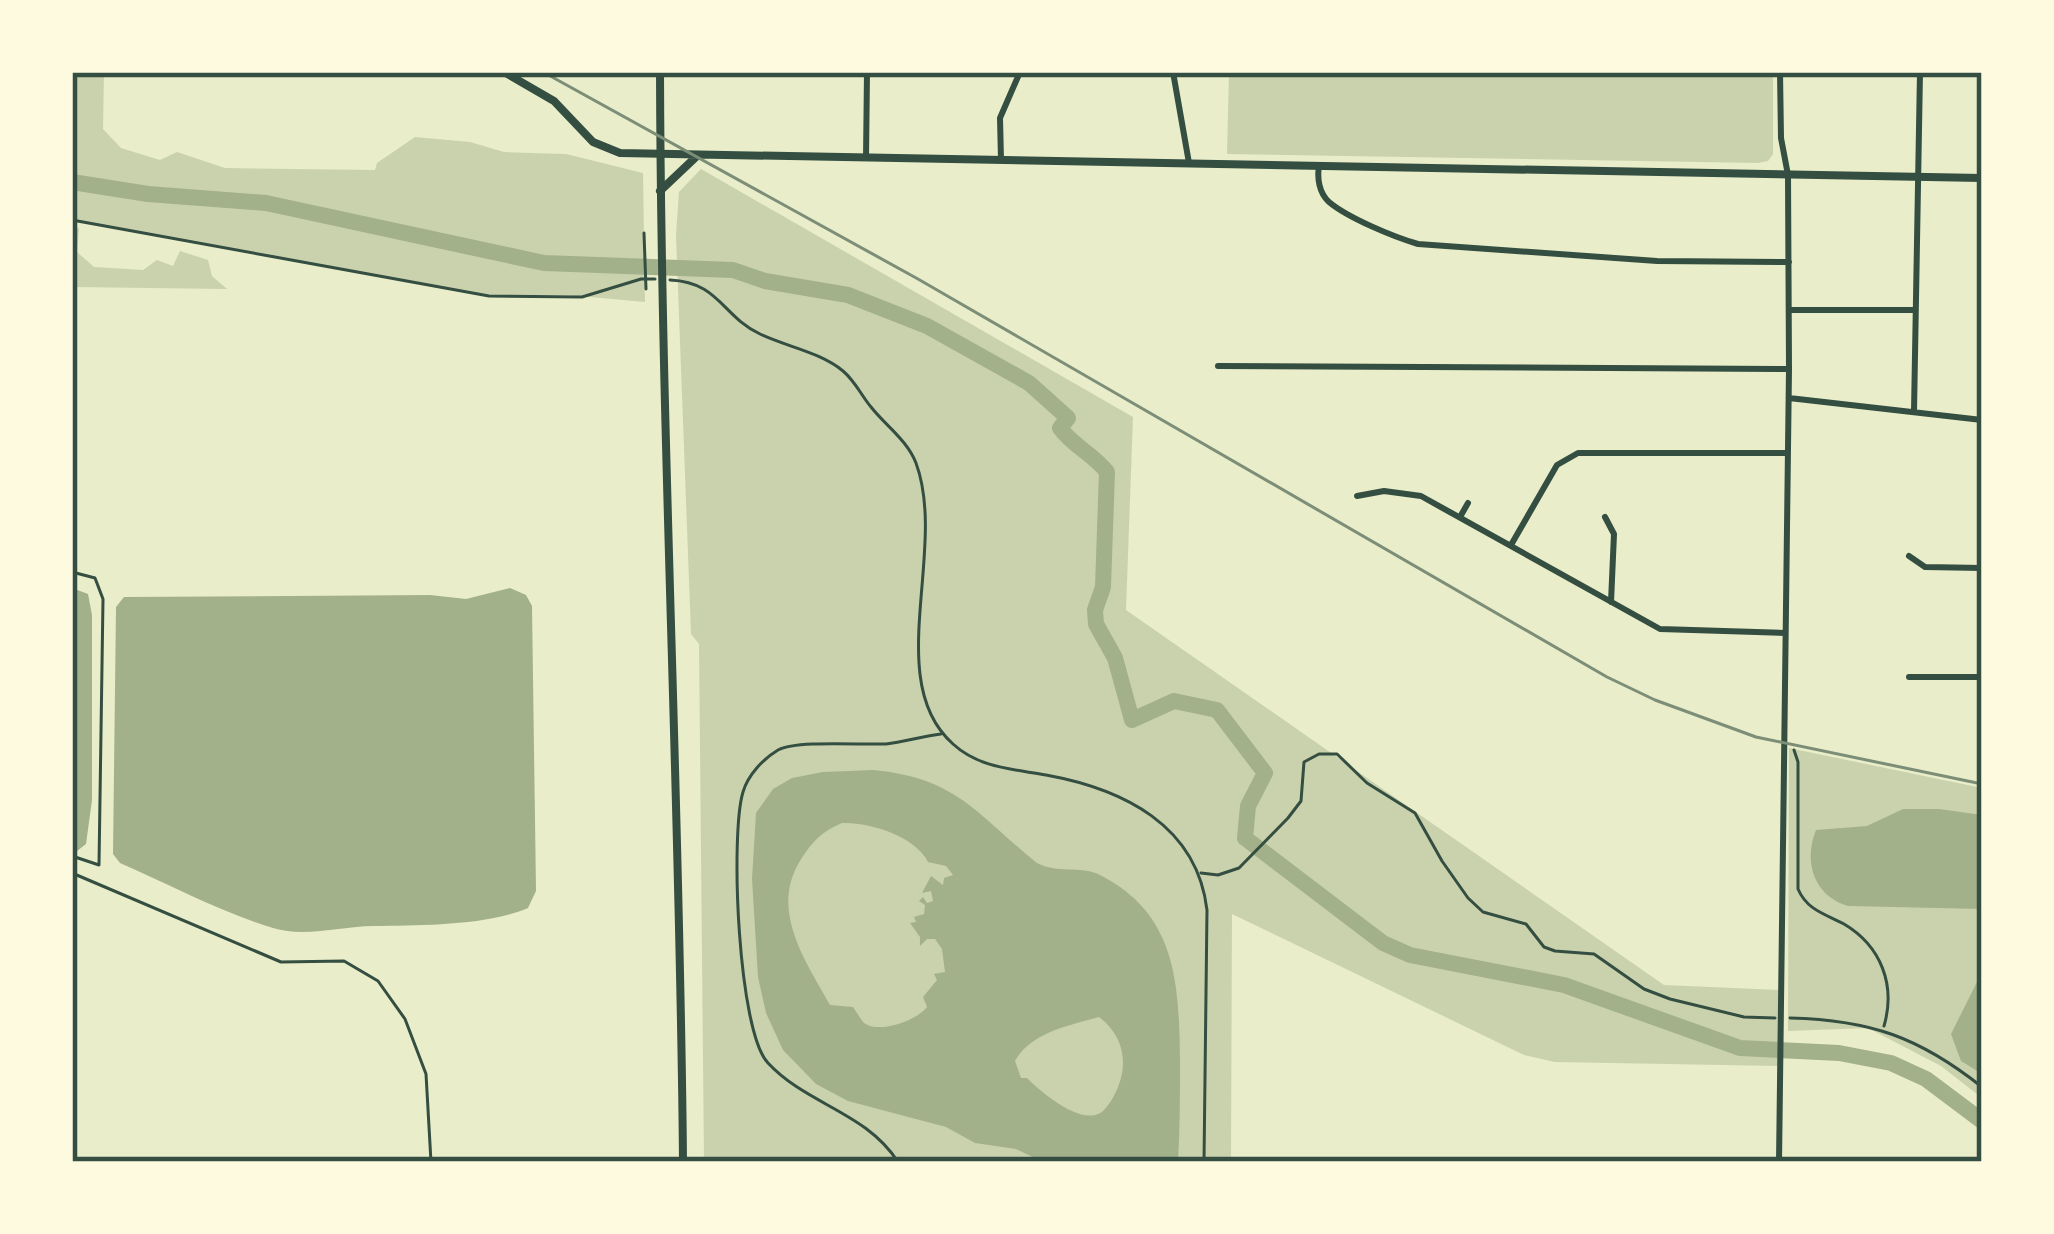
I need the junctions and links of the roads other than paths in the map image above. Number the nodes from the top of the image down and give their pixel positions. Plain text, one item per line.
1 (504, 72) edge
2 (660, 72) edge
3 (867, 72) edge
4 (1019, 72) edge
5 (1173, 72) edge
6 (1780, 72) edge
7 (1920, 72) edge
8 (660, 153) junction
9 (700, 154) junction
10 (866, 158) junction
11 (1001, 160) junction
12 (1189, 164) junction
13 (1319, 166) junction
14 (1788, 175) junction
15 (1917, 178) junction
16 (1982, 178) edge
17 (660, 191) junction
18 (1789, 262) junction
19 (1789, 310) junction
20 (1914, 310) junction
21 (1218, 366) dead end
22 (1789, 369) junction
23 (1789, 398) junction
24 (1914, 412) junction
25 (1982, 420) edge
26 (1788, 454) junction
27 (1358, 496) dead end
28 (1468, 503) dead end
29 (1460, 517) junction
30 (1605, 517) dead end
31 (1510, 545) junction
32 (1909, 556) dead end
33 (1982, 568) edge
34 (72, 572) edge
35 (1611, 602) junction
36 (1786, 633) junction
37 (1909, 677) dead end
38 (1982, 677) edge
39 (72, 856) edge
40 (72, 873) edge
41 (431, 1162) edge
42 (683, 1162) edge
43 (1779, 1162) edge

1 - 8 street
2 - 8 street
3 - 10 street
4 - 11 street
5 - 12 street
6 - 14 street
7 - 15 street
8 - 9 street
8 - 17 street
9 - 10 street
9 - 17 street
10 - 11 street
11 - 12 street
12 - 13 street
13 - 14 street
13 - 18 street
14 - 15 street
14 - 18 street
15 - 16 street
15 - 20 street
17 - 42 street
18 - 19 street
19 - 20 street
19 - 22 street
20 - 24 street
21 - 22 street
22 - 23 street
23 - 24 street
23 - 26 street
24 - 25 street
26 - 31 street
26 - 36 street
27 - 29 street
28 - 29 street
29 - 31 street
30 - 35 street
31 - 35 street
32 - 33 street
34 - 39 lane
35 - 36 street
36 - 43 street
37 - 38 street
40 - 41 lane

